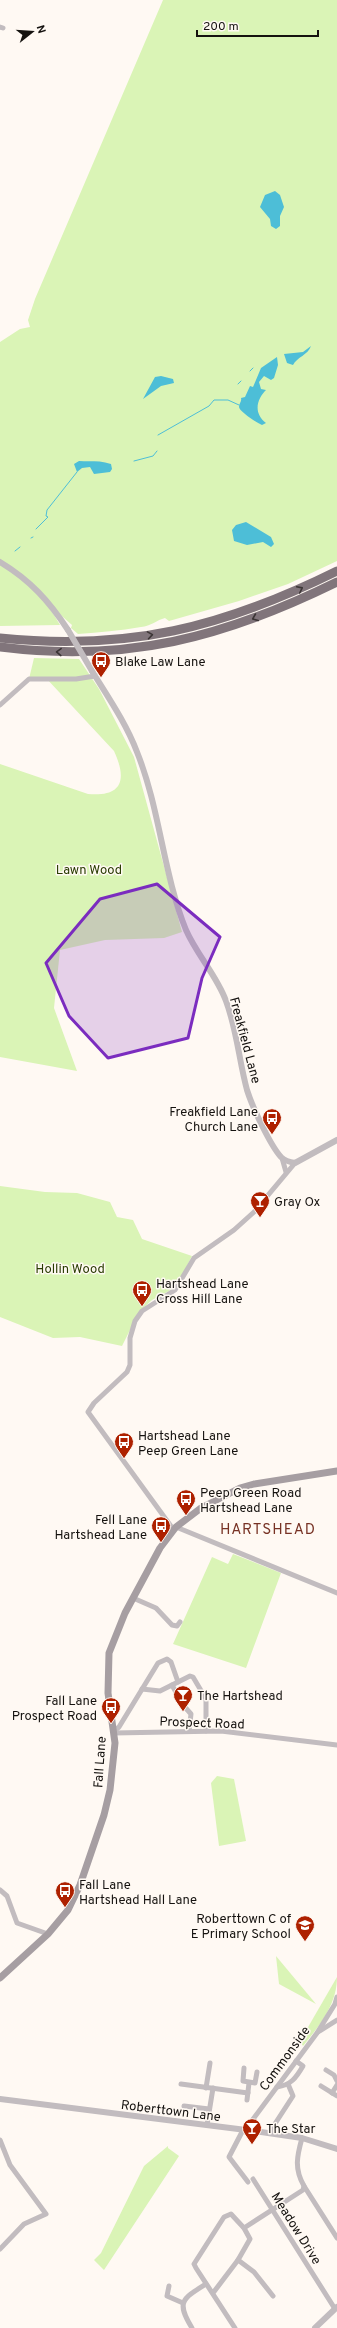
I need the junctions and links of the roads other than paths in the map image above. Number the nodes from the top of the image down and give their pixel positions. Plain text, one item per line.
1 (0, 562) edge
2 (337, 571) edge
3 (337, 582) edge
4 (0, 638) edge
5 (0, 647) edge
6 (93, 673) junction
7 (0, 705) edge
8 (337, 1140) edge
9 (282, 1158) junction
10 (295, 1163) junction
11 (286, 1172) junction
12 (337, 1471) edge
13 (174, 1528) junction
14 (337, 1593) edge
15 (133, 1598) junction
16 (177, 1627) dead end
17 (178, 1682) junction
18 (172, 1685) junction
19 (142, 1689) junction
20 (189, 1731) junction
21 (206, 1731) junction
22 (114, 1733) junction
23 (337, 1744) edge
24 (0, 1890) edge
25 (48, 1934) junction
26 (0, 1978) edge
27 (337, 1997) edge
28 (337, 2020) edge
29 (317, 2033) junction
30 (296, 2061) junction
31 (210, 2064) dead end
32 (244, 2068) dead end
33 (326, 2070) dead end
34 (257, 2072) dead end
35 (337, 2081) edge
36 (250, 2082) junction
37 (181, 2084) dead end
38 (288, 2084) junction
39 (337, 2085) edge
40 (321, 2086) dead end
41 (277, 2087) junction
42 (206, 2088) junction
43 (213, 2088) junction
44 (248, 2093) junction
45 (332, 2093) junction
46 (337, 2096) edge
47 (0, 2099) edge
48 (247, 2100) dead end
49 (184, 2106) dead end
50 (209, 2109) junction
51 (207, 2125) junction
52 (244, 2130) junction
53 (269, 2133) junction
54 (302, 2138) junction
55 (0, 2140) edge
56 (337, 2149) edge
57 (253, 2179) dead end
58 (248, 2182) dead end
59 (304, 2186) junction
60 (273, 2210) junction
61 (244, 2228) junction
62 (337, 2238) edge
63 (0, 2248) edge
64 (238, 2260) junction
65 (206, 2284) junction
66 (169, 2286) dead end
67 (213, 2293) junction
68 (273, 2296) dead end
69 (183, 2303) junction
70 (336, 2308) edge
71 (192, 2328) edge
72 (235, 2328) edge
73 (315, 2328) edge

1 - 6 street, bridge
4 -> 2 highway
3 -> 5 highway
6 - 7 street
6 - 9 street, Freakfield Lane
8 - 10 street
9 - 10 street
9 - 11 street
10 - 11 street
11 - 13 street
12 - 13 main road, Fall Lane
13 - 14 street
13 - 15 main road, Fall Lane
15 - 16 street
15 - 22 main road, Fall Lane
17 - 18 street
17 - 19 street
17 - 21 street
18 - 19 street
18 - 20 street
19 - 22 street
20 - 21 street, Prospect Road
20 - 22 street, Prospect Road
21 - 23 street, Prospect Road
22 - 25 main road, Fall Lane
24 - 25 street
25 - 26 main road, Fall Lane
27 - 29 street, Commonside
28 - 29 street
29 - 30 street, Commonside
30 - 38 street
30 - 41 street, Commonside
31 - 42 street
32 - 36 street
33 - 35 street
34 - 36 street
36 - 44 street
37 - 42 street
38 - 41 street
38 - 53 street
39 - 45 street
40 - 45 street
41 - 52 street, Commonside
42 - 43 street
43 - 44 street
43 - 50 street
44 - 48 street
45 - 46 street
47 - 51 street, Roberttown Lane
49 - 50 street
50 - 51 street
51 - 52 street, Roberttown Lane
52 - 53 street, Roberttown Lane
52 - 58 street, Commonside
53 - 54 street, Roberttown Lane
54 - 56 street, Roberttown Lane
54 - 59 street
55 - 63 street
57 - 60 street, Meadow Drive
59 - 60 street
59 - 62 street
60 - 61 street
60 - 70 street, Meadow Drive
61 - 64 street
61 - 65 street
64 - 67 street
64 - 68 street
65 - 67 street
65 - 69 street
66 - 69 street
67 - 72 street
69 - 71 street
70 - 73 street

